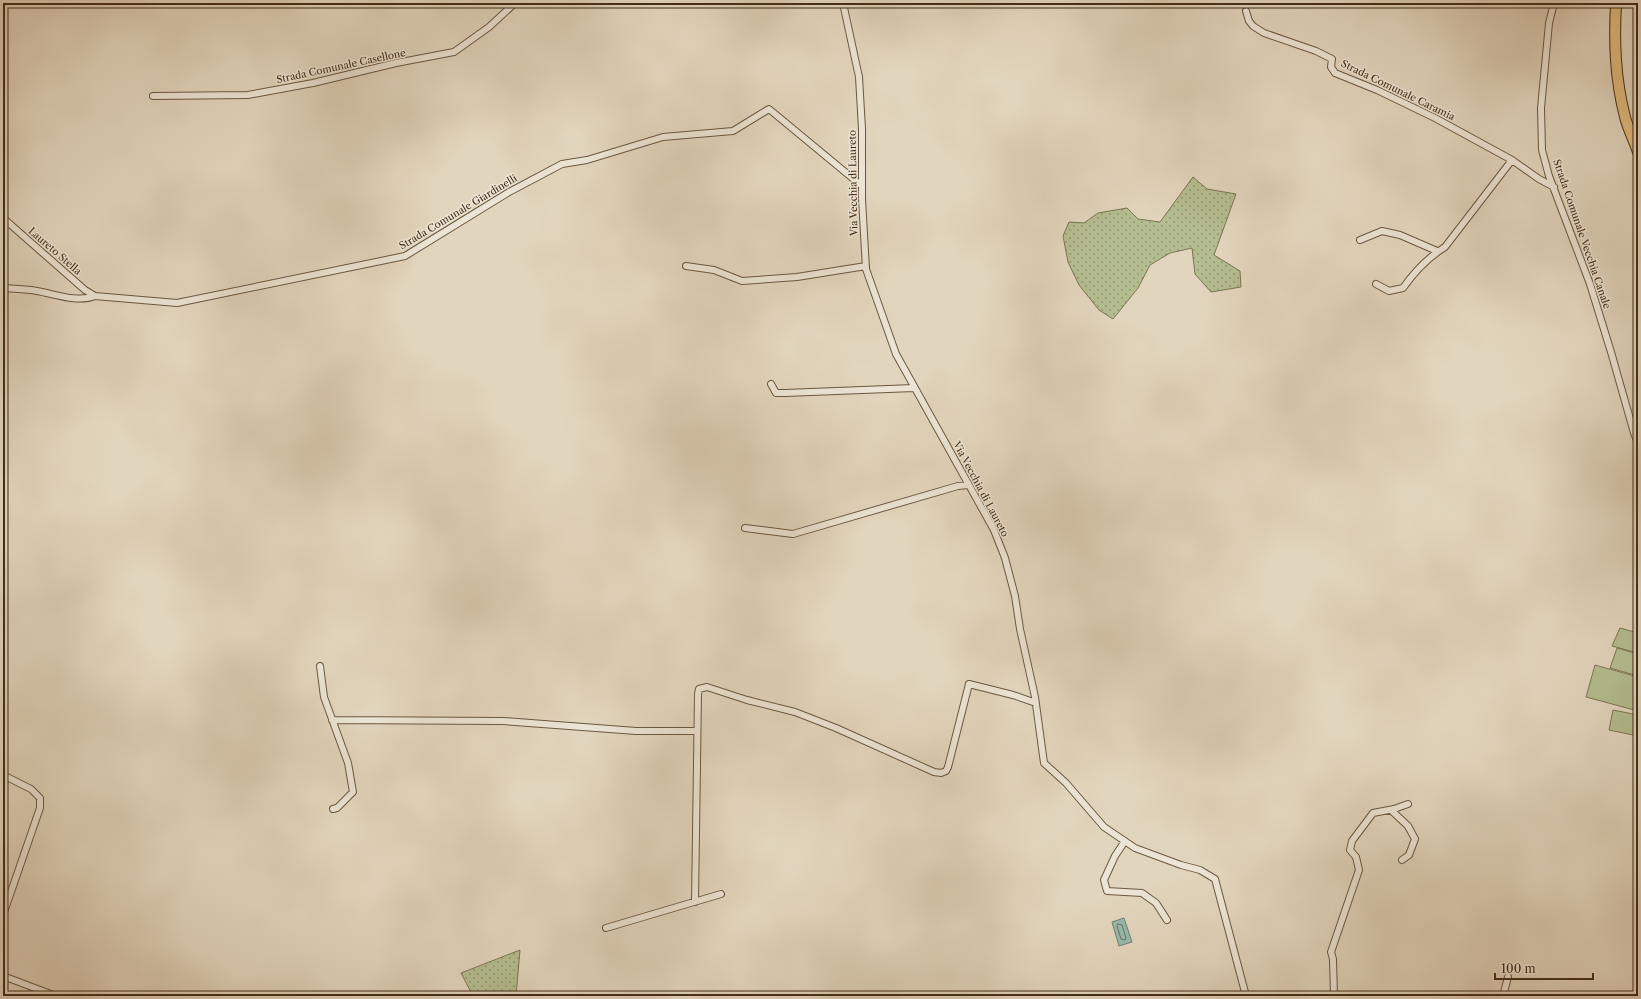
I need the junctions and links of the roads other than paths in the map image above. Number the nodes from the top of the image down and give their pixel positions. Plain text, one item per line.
1 (515, 3) edge
2 (843, 3) edge
3 (1554, 3) edge
4 (1616, 3) edge
5 (1246, 11) dead end
6 (153, 96) dead end
7 (1638, 152) edge
8 (1512, 160) junction
9 (862, 186) junction
10 (1554, 187) junction
11 (3, 218) edge
12 (1360, 240) dead end
13 (1437, 252) junction
14 (686, 266) dead end
15 (866, 266) junction
16 (1376, 284) dead end
17 (3, 288) edge
18 (95, 296) junction
19 (771, 384) dead end
20 (914, 388) junction
21 (1638, 443) edge
22 (968, 485) junction
23 (745, 528) dead end
24 (320, 666) dead end
25 (1036, 703) junction
26 (332, 720) junction
27 (698, 731) junction
28 (3, 775) edge
29 (1408, 804) dead end
30 (333, 809) dead end
31 (1391, 810) junction
32 (1125, 841) junction
33 (1402, 860) dead end
34 (721, 894) dead end
35 (695, 902) junction
36 (3, 915) edge
37 (1167, 920) dead end
38 (606, 928) dead end
39 (3, 976) edge
40 (1508, 977) dead end
41 (56, 996) edge
42 (1246, 996) edge
43 (1334, 996) edge
44 (1503, 996) edge

1 - 6 street, Strada Comunale Casellone
2 - 9 street, Via Vecchia di Laureto
3 - 10 street, Strada Comunale Vecchia Canale
4 - 7 main road
5 - 8 street, Strada Comunale Caramia
8 - 10 street, Strada Comunale Caramia
8 - 13 street
9 - 15 street, Via Vecchia di Laureto
9 - 18 street, Strada Comunale Giardinelli
10 - 21 street, Strada Comunale Vecchia Canale
11 - 18 street, Laureto Stella
12 - 13 street
13 - 16 street
14 - 15 street
15 - 20 street, Via Vecchia di Laureto
17 - 18 street, Strada Comunale Giardinelli
19 - 20 street
20 - 22 street, Via Vecchia di Laureto
22 - 23 street
22 - 25 street, Via Vecchia di Laureto
24 - 26 street
25 - 27 street
25 - 32 street, Via Vecchia di Laureto
26 - 27 street
26 - 30 street
27 - 35 street
28 - 36 street
29 - 31 street
31 - 33 street
31 - 43 street
32 - 37 street
32 - 42 street, Via Vecchia di Laureto
34 - 35 street
35 - 38 street
39 - 41 street
40 - 44 street

